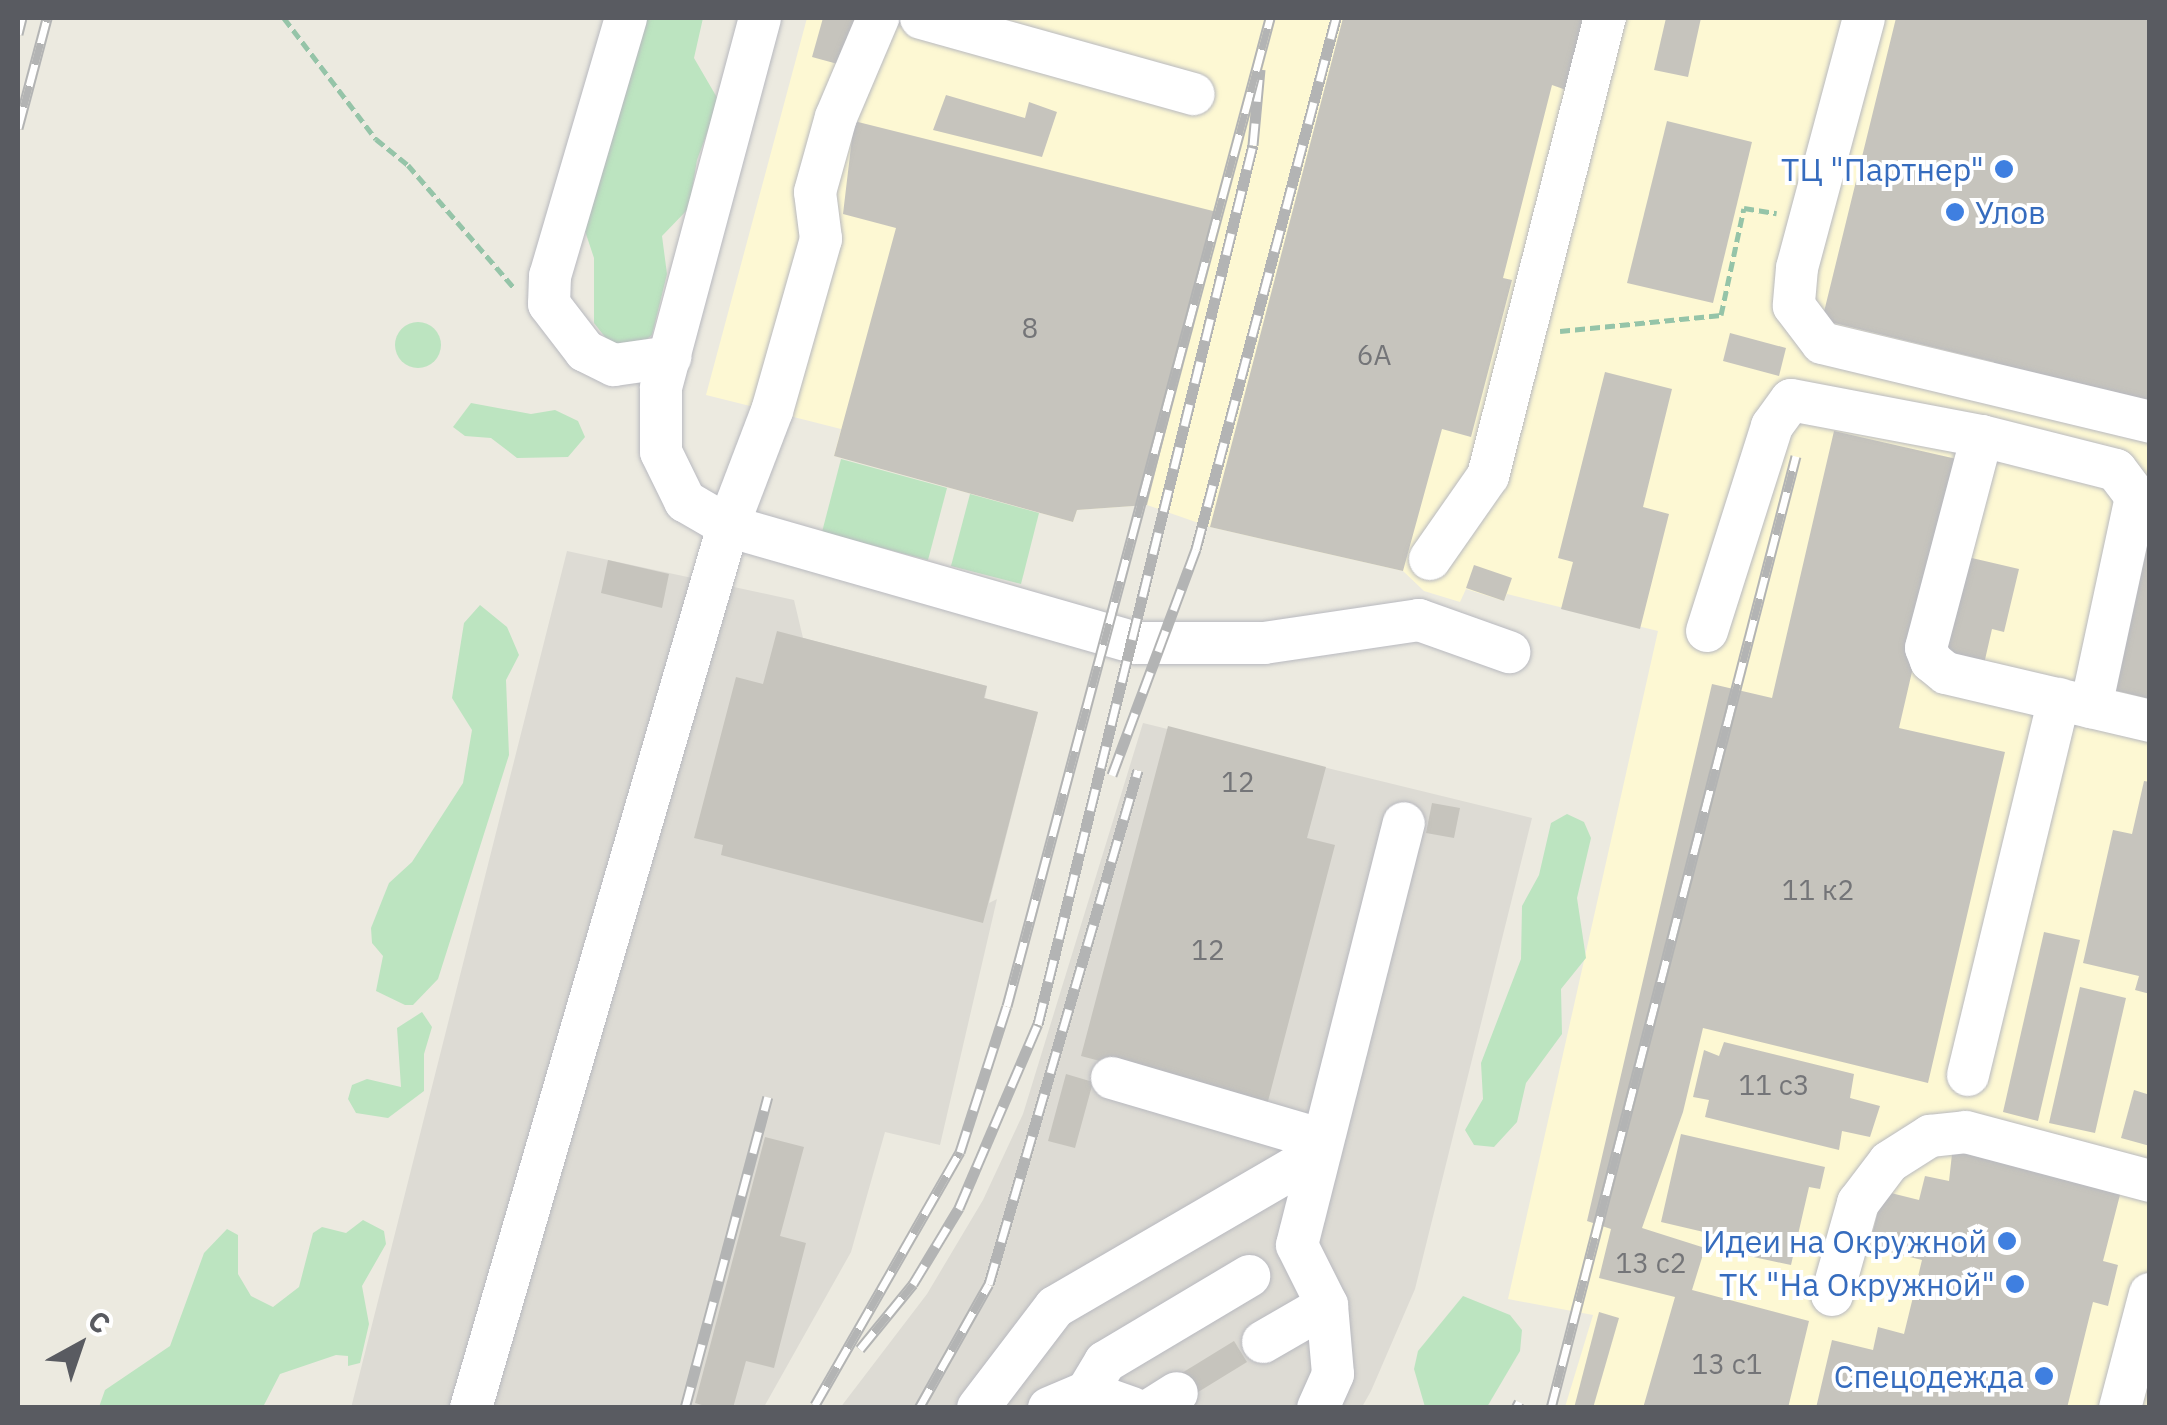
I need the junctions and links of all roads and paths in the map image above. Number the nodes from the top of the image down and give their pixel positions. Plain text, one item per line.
1 (284, 18) edge
2 (626, 18) edge
3 (760, 18) edge
4 (878, 18) edge
5 (921, 18) edge
6 (1604, 18) edge
7 (1864, 18) edge
8 (1038, 32) edge
9 (1194, 94) dead end
10 (1810, 218) junction
11 (524, 300) dead end
12 (1524, 334) junction
13 (670, 358) junction
14 (2150, 422) edge
15 (1982, 436) junction
16 (728, 526) junction
17 (1430, 559) dead end
18 (1708, 631) dead end
19 (1510, 652) dead end
20 (2075, 703) junction
21 (2150, 721) edge
22 (1404, 824) dead end
23 (1968, 1075) dead end
24 (1112, 1078) dead end
25 (1320, 1147) junction
26 (2150, 1181) edge
27 (1249, 1276) dead end
28 (2150, 1294) edge
29 (1832, 1295) dead end
30 (1328, 1305) junction
31 (1263, 1342) dead end
32 (1068, 1400) edge
33 (472, 1408) edge
34 (978, 1408) edge
35 (1132, 1408) edge
36 (1318, 1408) edge
37 (2120, 1408) edge

1 - 11 path
2 - 13 street
3 - 13 street
4 - 16 street
5 - 8 street
6 - 12 street
7 - 10 street
8 - 9 street
10 - 12 path
10 - 14 street
12 - 17 street
13 - 16 street
15 - 18 street
15 - 20 street
15 - 20 street
16 - 19 street
16 - 33 street
20 - 21 street
20 - 23 street
22 - 25 street
24 - 25 street
25 - 30 street
25 - 34 street
26 - 29 street
27 - 32 street
28 - 37 street
30 - 31 street
30 - 36 street
32 - 35 street

